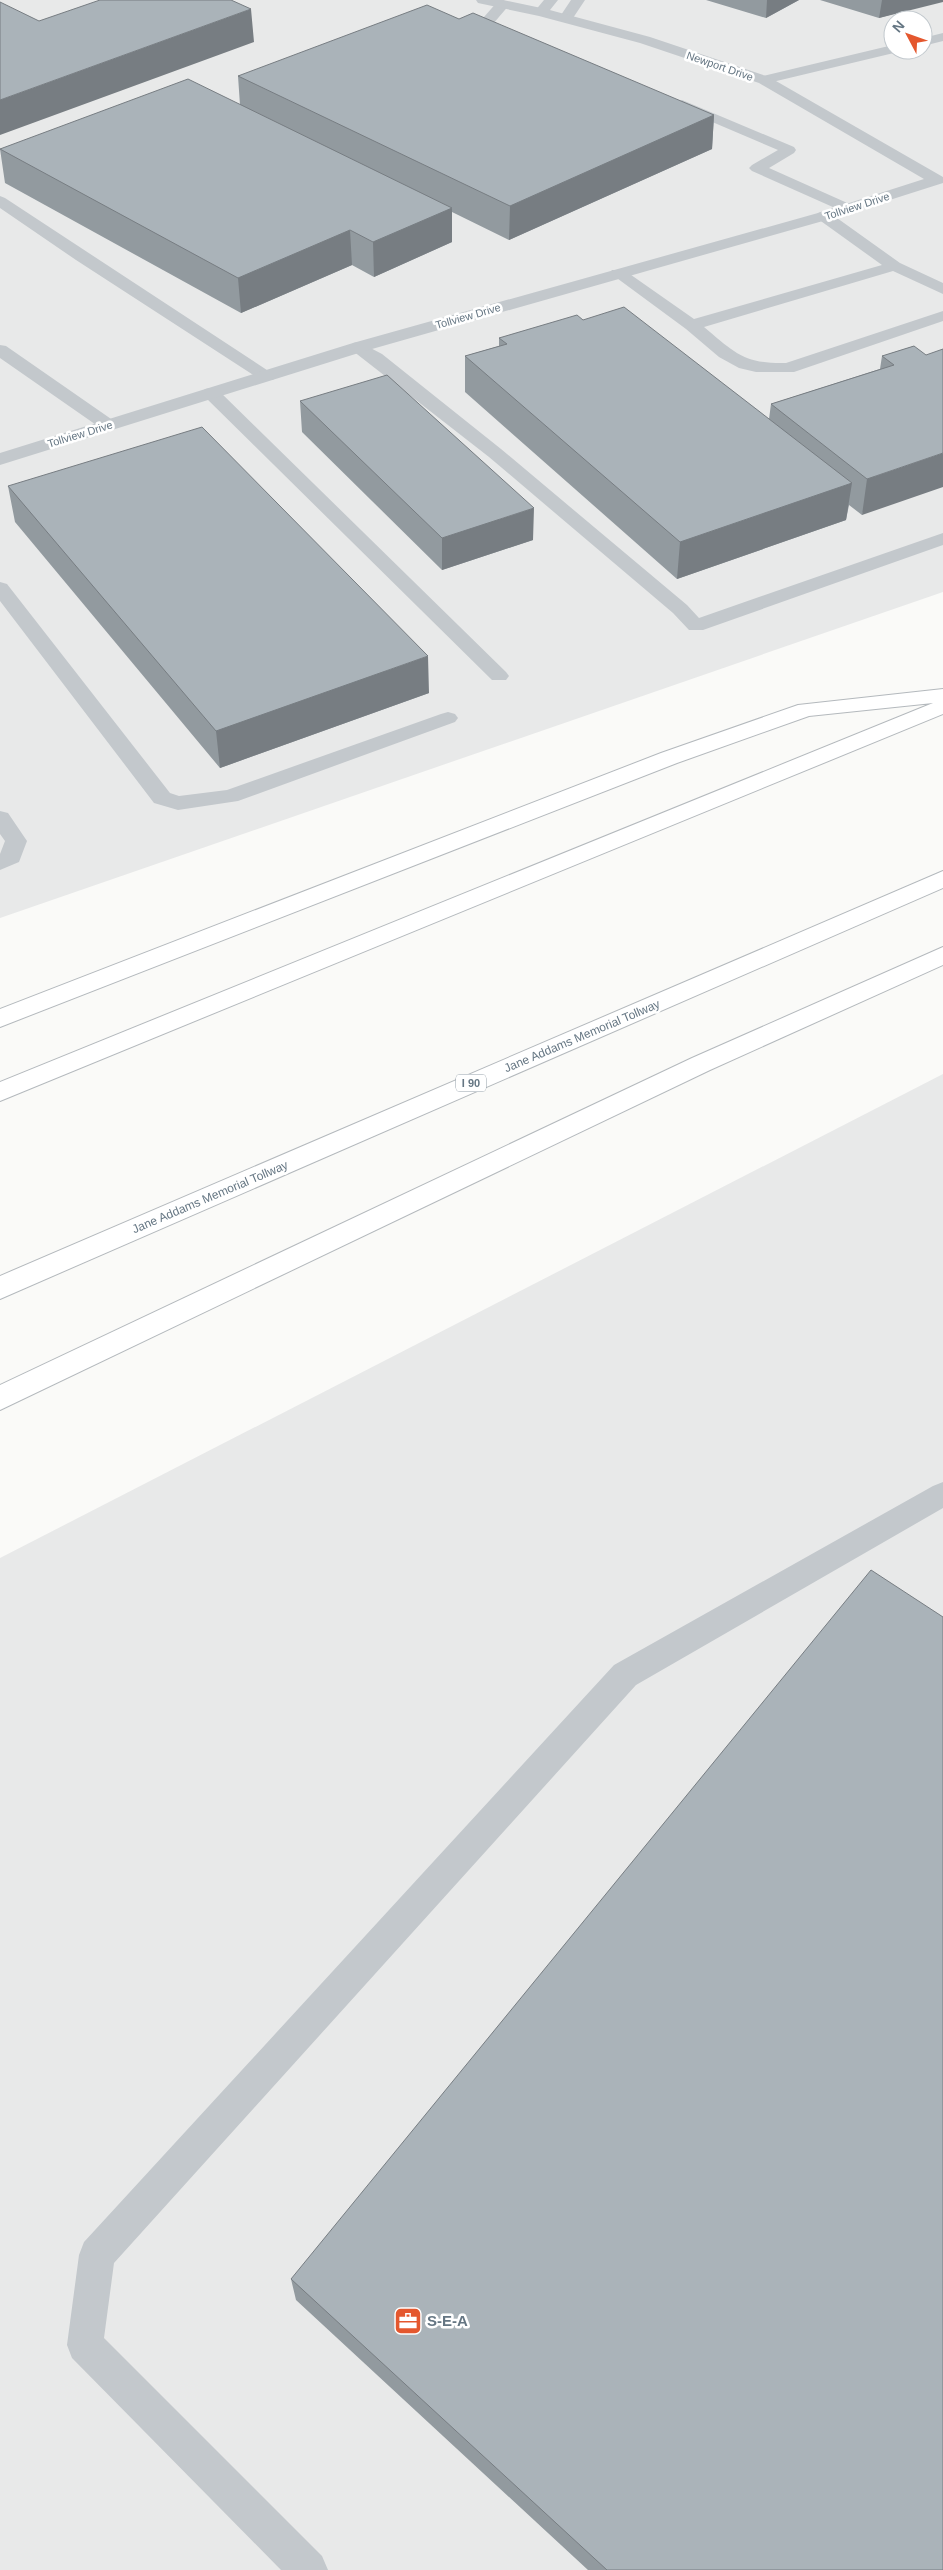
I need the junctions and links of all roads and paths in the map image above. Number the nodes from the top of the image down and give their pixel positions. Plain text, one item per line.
1 (484, 0) edge
2 (551, 0) edge
3 (578, 0) edge
4 (504, 4) junction
5 (541, 12) junction
6 (566, 18) junction
7 (527, 41) edge
8 (883, 51) edge
9 (764, 80) junction
10 (669, 99) edge
11 (940, 181) edge
12 (0, 201) edge
13 (849, 209) junction
14 (824, 216) junction
15 (894, 266) junction
16 (618, 273) junction
17 (943, 289) edge
18 (943, 316) edge
19 (692, 325) junction
20 (359, 347) junction
21 (0, 350) edge
22 (267, 376) junction
23 (211, 393) junction
24 (108, 425) junction
25 (0, 459) edge
26 (943, 539) edge
27 (0, 588) edge
28 (499, 676) dead end
29 (943, 695) edge
30 (943, 706) edge
31 (448, 718) dead end
32 (0, 818) edge
33 (0, 863) edge
34 (943, 878) edge
35 (943, 955) edge
36 (0, 1018) edge
37 (0, 1092) edge
38 (0, 1288) edge
39 (0, 1398) edge
40 (943, 1494) edge
41 (308, 2570) edge

1 - 4 street, Newport Drive
2 - 5 lane
3 - 6 lane
4 - 5 street, Newport Drive
4 - 7 lane
5 - 6 street, Newport Drive
6 - 9 street, Newport Drive
8 - 9 lane
9 - 11 street, Newport Drive
10 - 13 lane
11 - 13 street, Tollview Drive
12 - 22 lane
13 - 14 street, Tollview Drive
14 - 15 lane
14 - 16 street, Tollview Drive
15 - 17 lane
15 - 19 lane
16 - 19 lane
16 - 20 street, Tollview Drive
18 - 19 lane
20 - 22 street, Tollview Drive
20 - 26 lane
21 - 24 lane
22 - 23 street, Tollview Drive
23 - 24 street, Tollview Drive
23 - 28 lane
24 - 25 street, Tollview Drive
27 - 31 lane
29 - 36 highway
30 - 37 highway
32 - 33 lane
34 - 38 highway, Jane Addams Memorial Tollway / I 90
35 - 39 highway
40 - 41 lane

